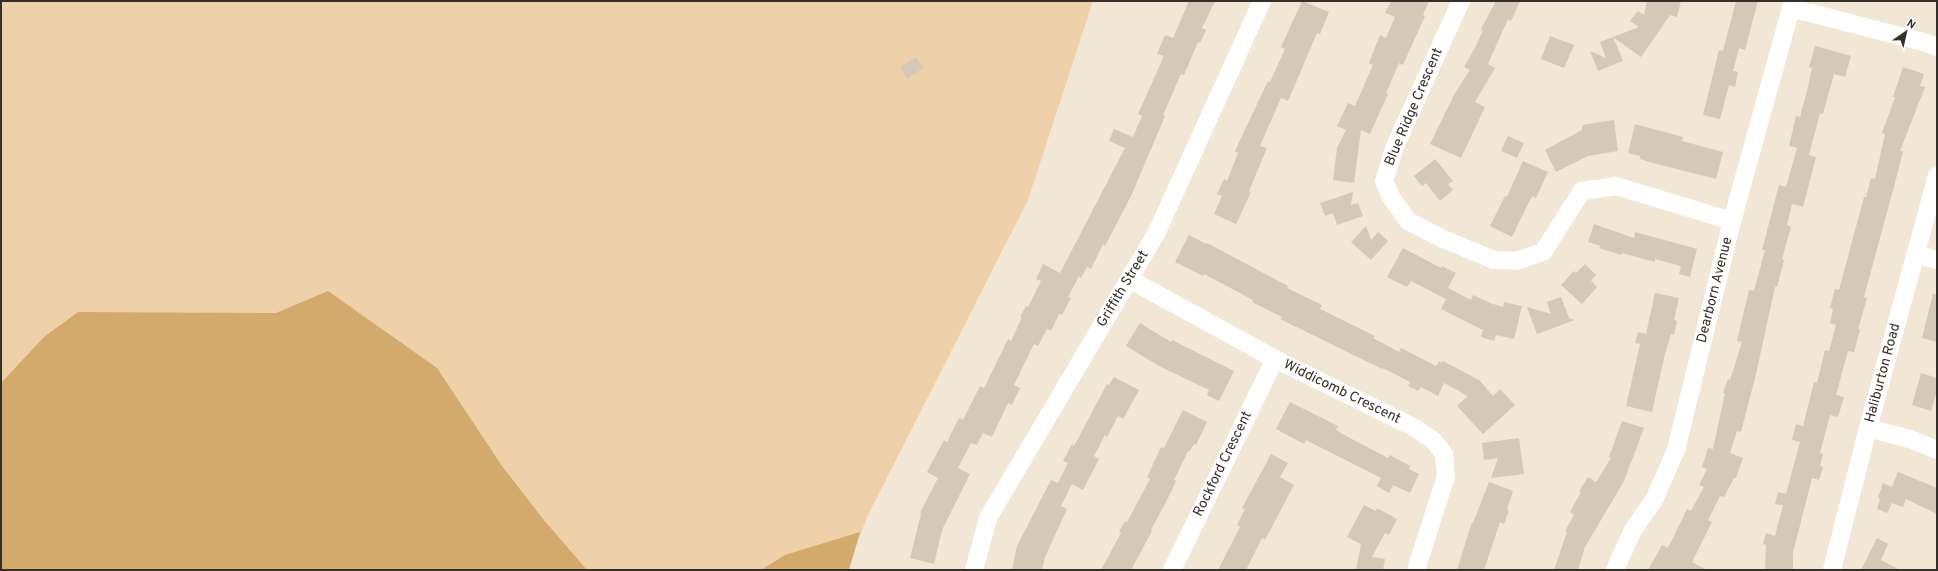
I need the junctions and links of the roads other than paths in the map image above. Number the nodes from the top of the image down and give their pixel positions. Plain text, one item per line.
1 (1262, 1) edge
2 (1461, 1) edge
3 (1792, 5) edge
4 (1937, 47) edge
5 (1937, 176) edge
6 (1732, 221) junction
7 (1915, 254) junction
8 (1937, 260) edge
9 (1129, 279) junction
10 (1275, 359) junction
11 (1868, 428) junction
12 (1937, 450) edge
13 (974, 570) edge
14 (1172, 570) edge
15 (1416, 570) edge
16 (1615, 570) edge
17 (1832, 570) edge

1 - 9 street, Griffith Street
2 - 6 street, Blue Ridge Crescent
3 - 4 street
3 - 6 street, Dearborn Avenue
5 - 7 street, Haliburton Road
6 - 16 street, Dearborn Avenue
7 - 8 street
7 - 11 street, Haliburton Road
9 - 10 street, Widdicomb Crescent
9 - 13 street, Griffith Street
10 - 14 street, Rockford Crescent
10 - 15 street, Widdicomb Crescent
11 - 12 street
11 - 17 street, Haliburton Road

